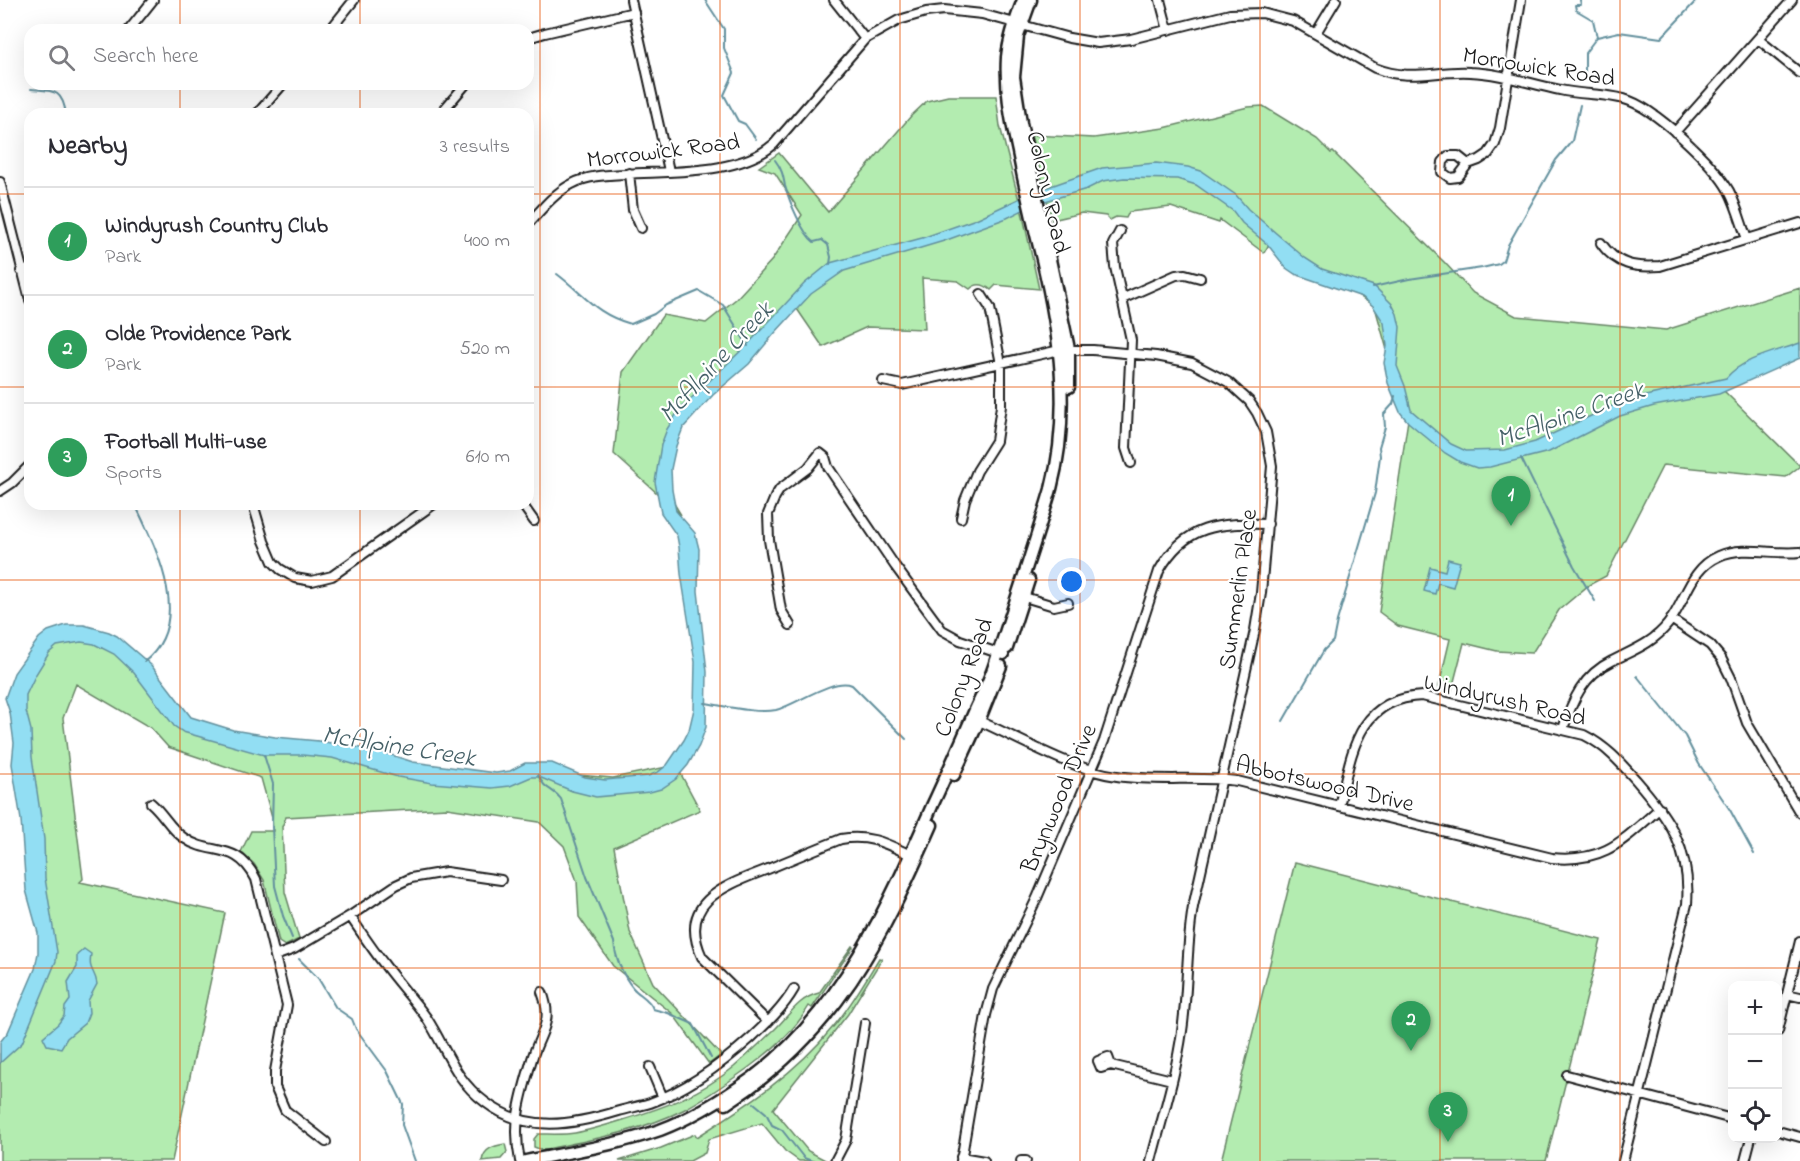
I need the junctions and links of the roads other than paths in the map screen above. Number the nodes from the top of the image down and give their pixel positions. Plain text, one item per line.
1 (153, 0) edge
2 (354, 0) edge
3 (632, 0) edge
4 (834, 0) edge
5 (1023, 0) edge
6 (1031, 0) edge
7 (1160, 0) edge
8 (1336, 0) edge
9 (1521, 0) edge
10 (1792, 0) edge
11 (634, 12) junction
12 (134, 24) edge
13 (335, 24) edge
14 (1018, 25) junction
15 (1168, 30) junction
16 (1316, 33) junction
17 (534, 36) edge
18 (865, 39) junction
19 (1758, 39) junction
20 (1800, 72) edge
21 (1507, 77) junction
22 (278, 90) edge
23 (461, 90) edge
24 (262, 108) edge
25 (445, 108) edge
26 (1675, 132) junction
27 (1468, 164) dead end
28 (669, 171) junction
29 (629, 173) junction
30 (0, 182) edge
31 (534, 218) edge
32 (1800, 223) edge
33 (641, 228) dead end
34 (1120, 231) dead end
35 (1747, 239) junction
36 (1601, 243) dead end
37 (24, 271) edge
38 (21, 272) junction
39 (1200, 278) dead end
40 (24, 281) edge
41 (981, 294) dead end
42 (1122, 299) junction
43 (1064, 350) junction
44 (1129, 354) junction
45 (1001, 364) junction
46 (883, 381) dead end
47 (1131, 463) dead end
48 (24, 471) edge
49 (0, 491) edge
50 (254, 510) edge
51 (426, 510) edge
52 (526, 510) edge
53 (960, 518) dead end
54 (534, 520) dead end
55 (1268, 524) junction
56 (1800, 552) edge
57 (1020, 596) junction
58 (1068, 603) dead end
59 (1671, 619) junction
60 (790, 625) dead end
61 (1001, 654) junction
62 (975, 720) junction
63 (1563, 729) junction
64 (1090, 771) junction
65 (1222, 779) junction
66 (151, 804) dead end
67 (1340, 806) junction
68 (1660, 808) junction
69 (1800, 813) edge
70 (914, 856) junction
71 (501, 880) dead end
72 (350, 916) junction
73 (1800, 941) edge
74 (275, 956) junction
75 (845, 983) junction
76 (794, 989) dead end
77 (543, 992) dead end
78 (1787, 994) junction
79 (1800, 997) edge
80 (1782, 1015) edge
81 (768, 1022) junction
82 (865, 1023) dead end
83 (1111, 1065) dead end
84 (650, 1067) dead end
85 (1567, 1075) dead end
86 (1172, 1080) junction
87 (1640, 1094) junction
88 (663, 1098) junction
89 (1728, 1118) edge
90 (517, 1119) junction
91 (1782, 1132) edge
92 (1800, 1137) edge
93 (326, 1142) dead end
94 (1750, 1143) edge
95 (961, 1159) edge
96 (520, 1161) edge
97 (526, 1161) edge
98 (559, 1161) edge
99 (835, 1161) edge
100 (984, 1161) edge
101 (1021, 1161) edge
102 (1026, 1161) edge
103 (1151, 1161) edge
104 (1623, 1161) edge
105 (1745, 1161) edge

1 - 12 street
2 - 13 street
3 - 11 street
4 - 18 street
5 - 14 main road, Colony Road
6 - 14 main road, Colony Road
7 - 15 street
8 - 16 street
9 - 21 street
10 - 19 street
11 - 17 street
11 - 28 street
14 - 15 street, Morrowick Road
14 - 18 street, Morrowick Road
14 - 43 main road, Colony Road
15 - 16 street, Morrowick Road
16 - 21 street, Morrowick Road
18 - 28 street, Morrowick Road
19 - 20 street
19 - 26 street
21 - 26 street, Morrowick Road
21 - 27 street
22 - 24 street
23 - 25 street
26 - 35 street, Morrowick Road
28 - 29 street, Morrowick Road
29 - 31 street, Morrowick Road
29 - 33 street
30 - 38 street
32 - 35 street
34 - 42 street
35 - 36 street
37 - 38 street
38 - 40 street
39 - 42 street
41 - 45 street
42 - 44 street
43 - 44 street, Summerlin Place
43 - 45 street, Summerlin Place
43 - 57 main road, Colony Road
44 - 47 street
44 - 55 street, Summerlin Place
45 - 46 street, Summerlin Place
45 - 53 street
48 - 49 street
50 - 51 street
52 - 54 street
55 - 64 street, Brynwood Drive
55 - 65 street, Summerlin Place
56 - 59 street
57 - 58 street
57 - 61 main road, Colony Road
59 - 63 street
59 - 69 street
60 - 61 street
61 - 62 main road, Colony Road
62 - 64 street, Abbotswood Drive
62 - 70 main road, Colony Road
63 - 67 street, Windyrush Road
63 - 68 street, Windyrush Road
64 - 65 street, Abbotswood Drive
64 - 95 street, Brynwood Drive
65 - 67 street, Abbotswood Drive
65 - 86 street, Summerlin Place
66 - 74 street
67 - 68 street, Abbotswood Drive
68 - 87 street, Windyrush Road
70 - 75 main road, Colony Road
70 - 81 street
71 - 72 street
72 - 74 street
72 - 90 street
73 - 78 street
74 - 93 street
75 - 97 main road, Colony Road
75 - 98 main road, Colony Road
76 - 81 street
77 - 90 street
78 - 79 street
78 - 80 street
81 - 88 street
82 - 99 street
83 - 86 street
84 - 88 street
85 - 87 street
86 - 103 street, Summerlin Place
87 - 89 street
87 - 104 street, Windyrush Road
88 - 90 street
90 - 96 street
91 - 92 street
94 - 105 street
95 - 100 street
101 - 102 street

